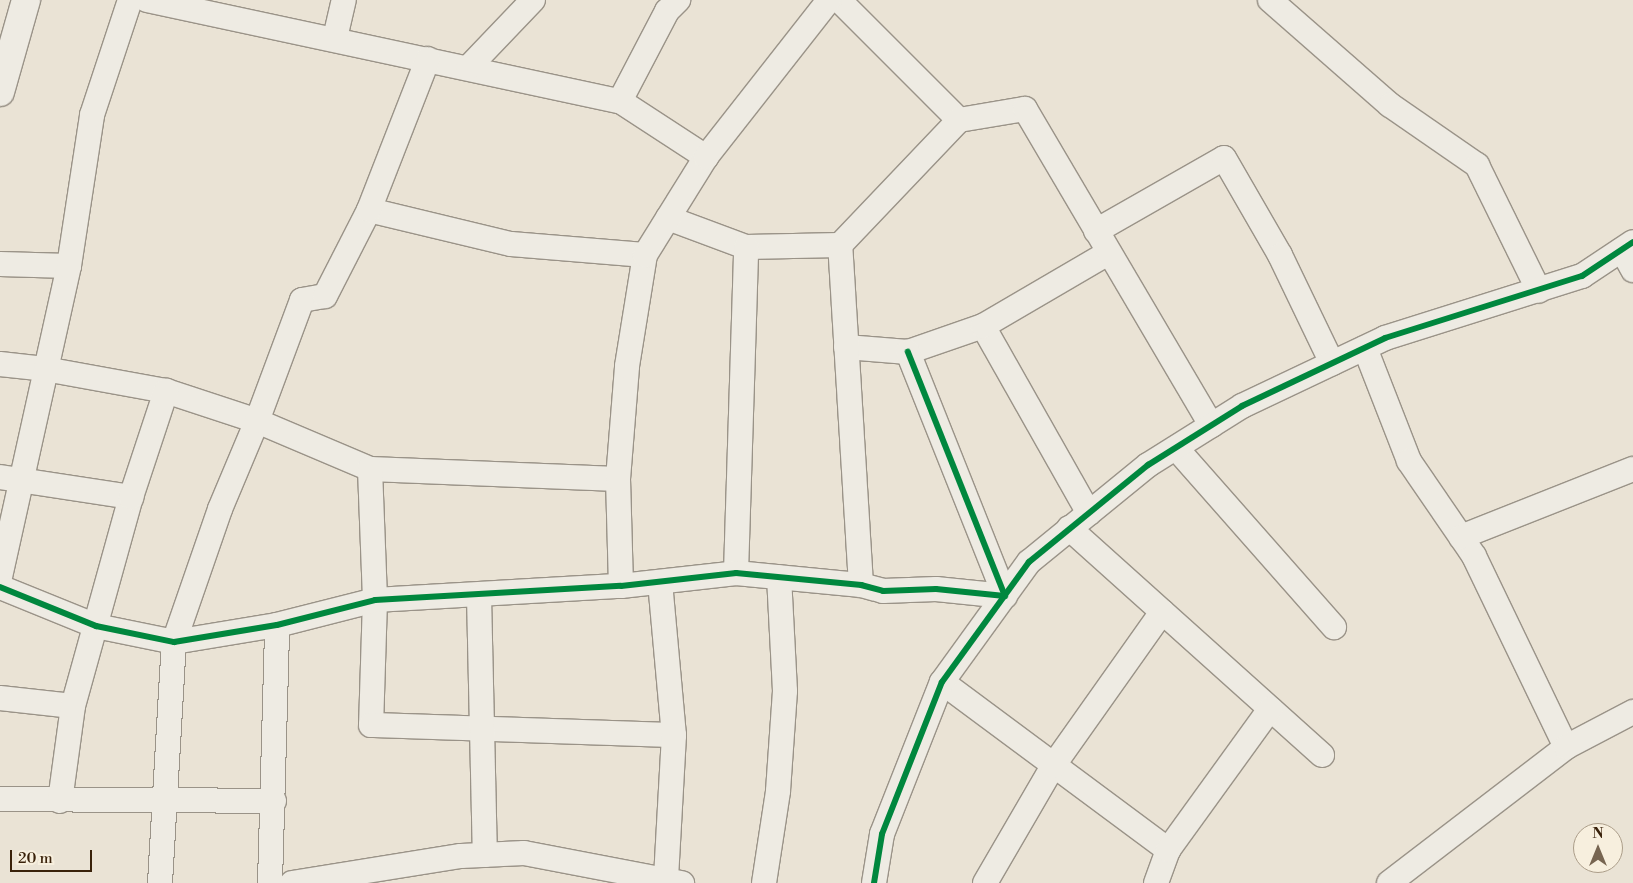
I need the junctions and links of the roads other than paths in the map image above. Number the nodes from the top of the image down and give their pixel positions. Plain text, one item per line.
1 (26, 0) edge
2 (145, 0) edge
3 (344, 0) edge
4 (533, 0) edge
5 (678, 0) edge
6 (829, 0) edge
7 (839, 0) edge
8 (1270, 0) edge
9 (335, 38) junction
10 (428, 59) junction
11 (468, 68) junction
12 (0, 92) edge
13 (620, 101) junction
14 (959, 120) junction
15 (706, 157) junction
16 (369, 210) junction
17 (668, 218) junction
18 (1096, 231) junction
19 (840, 245) junction
20 (746, 247) junction
21 (1108, 253) junction
22 (646, 254) junction
23 (1629, 254) edge
24 (0, 264) edge
25 (70, 266) junction
26 (1539, 291) junction
27 (983, 326) junction
28 (846, 347) junction
29 (1365, 348) junction
30 (908, 352) junction
31 (1332, 363) junction
32 (0, 364) edge
33 (45, 369) junction
34 (166, 391) junction
35 (258, 421) junction
36 (1211, 425) junction
37 (1176, 448) junction
38 (370, 469) junction
39 (1633, 469) edge
40 (0, 477) edge
41 (618, 479) junction
42 (23, 482) junction
43 (131, 497) junction
44 (1089, 513) junction
45 (1069, 528) junction
46 (1461, 537) junction
47 (736, 573) junction
48 (0, 577) edge
49 (778, 577) junction
50 (660, 582) junction
51 (861, 585) junction
52 (621, 586) junction
53 (0, 587) edge
54 (479, 596) junction
55 (1005, 596) junction
56 (375, 600) junction
57 (1162, 612) junction
58 (277, 625) junction
59 (96, 626) junction
60 (1334, 627) dead end
61 (174, 642) junction
62 (942, 682) junction
63 (0, 698) edge
64 (73, 706) junction
65 (1270, 709) junction
66 (1633, 712) edge
67 (482, 729) junction
68 (674, 735) junction
69 (1566, 747) junction
70 (1322, 755) dead end
71 (1053, 766) junction
72 (0, 799) edge
73 (60, 801) junction
74 (162, 801) junction
75 (274, 801) junction
76 (1168, 850) junction
77 (485, 855) junction
78 (674, 881) edge
79 (160, 883) edge
80 (270, 883) edge
81 (292, 883) edge
82 (764, 883) edge
83 (874, 883) edge
84 (985, 883) edge
85 (1156, 883) edge
86 (1390, 883) edge

1 - 12 street
2 - 9 street
2 - 25 street
3 - 9 street
4 - 11 street
5 - 13 street
6 - 15 street
7 - 14 street
8 - 26 street
9 - 10 street
10 - 11 street
10 - 16 street
11 - 13 street
13 - 15 street
14 - 18 street
14 - 19 street
15 - 17 street
16 - 22 street
16 - 35 street
17 - 20 street
17 - 22 street
18 - 21 street
18 - 31 street
19 - 20 street
19 - 28 street
20 - 47 street
21 - 27 street
21 - 36 street
22 - 41 street
23 - 26 street
24 - 25 street
25 - 33 street
26 - 29 street
27 - 30 street
27 - 44 street
28 - 30 street
28 - 51 street
29 - 31 street
29 - 46 street
30 - 55 street
31 - 36 street
32 - 33 street
33 - 34 street
33 - 42 street
34 - 35 street
34 - 43 street
35 - 38 street
35 - 61 street
36 - 37 street
37 - 44 street
37 - 60 street
38 - 41 street
38 - 56 street
39 - 46 street
40 - 42 street
41 - 52 street
42 - 43 street
42 - 48 street
43 - 59 street
44 - 45 street
45 - 55 street
45 - 57 street
46 - 69 street
47 - 49 street
47 - 50 street
49 - 51 street
49 - 82 street
50 - 52 street
50 - 68 street
51 - 55 street
52 - 54 street
53 - 59 street
54 - 56 street
54 - 67 street
55 - 62 street
56 - 58 street
56 - 67 street
57 - 65 street
57 - 71 street
58 - 61 street
58 - 75 street
59 - 61 street
59 - 64 street
61 - 74 street
62 - 71 street
62 - 83 street
63 - 64 street
64 - 73 street
65 - 70 street
65 - 76 street
66 - 69 street
67 - 68 street
67 - 77 street
68 - 78 street
69 - 86 street
71 - 76 street
71 - 84 street
72 - 73 street
73 - 74 street
74 - 75 street
74 - 79 street
75 - 80 street
76 - 85 street
77 - 78 street
77 - 81 street

